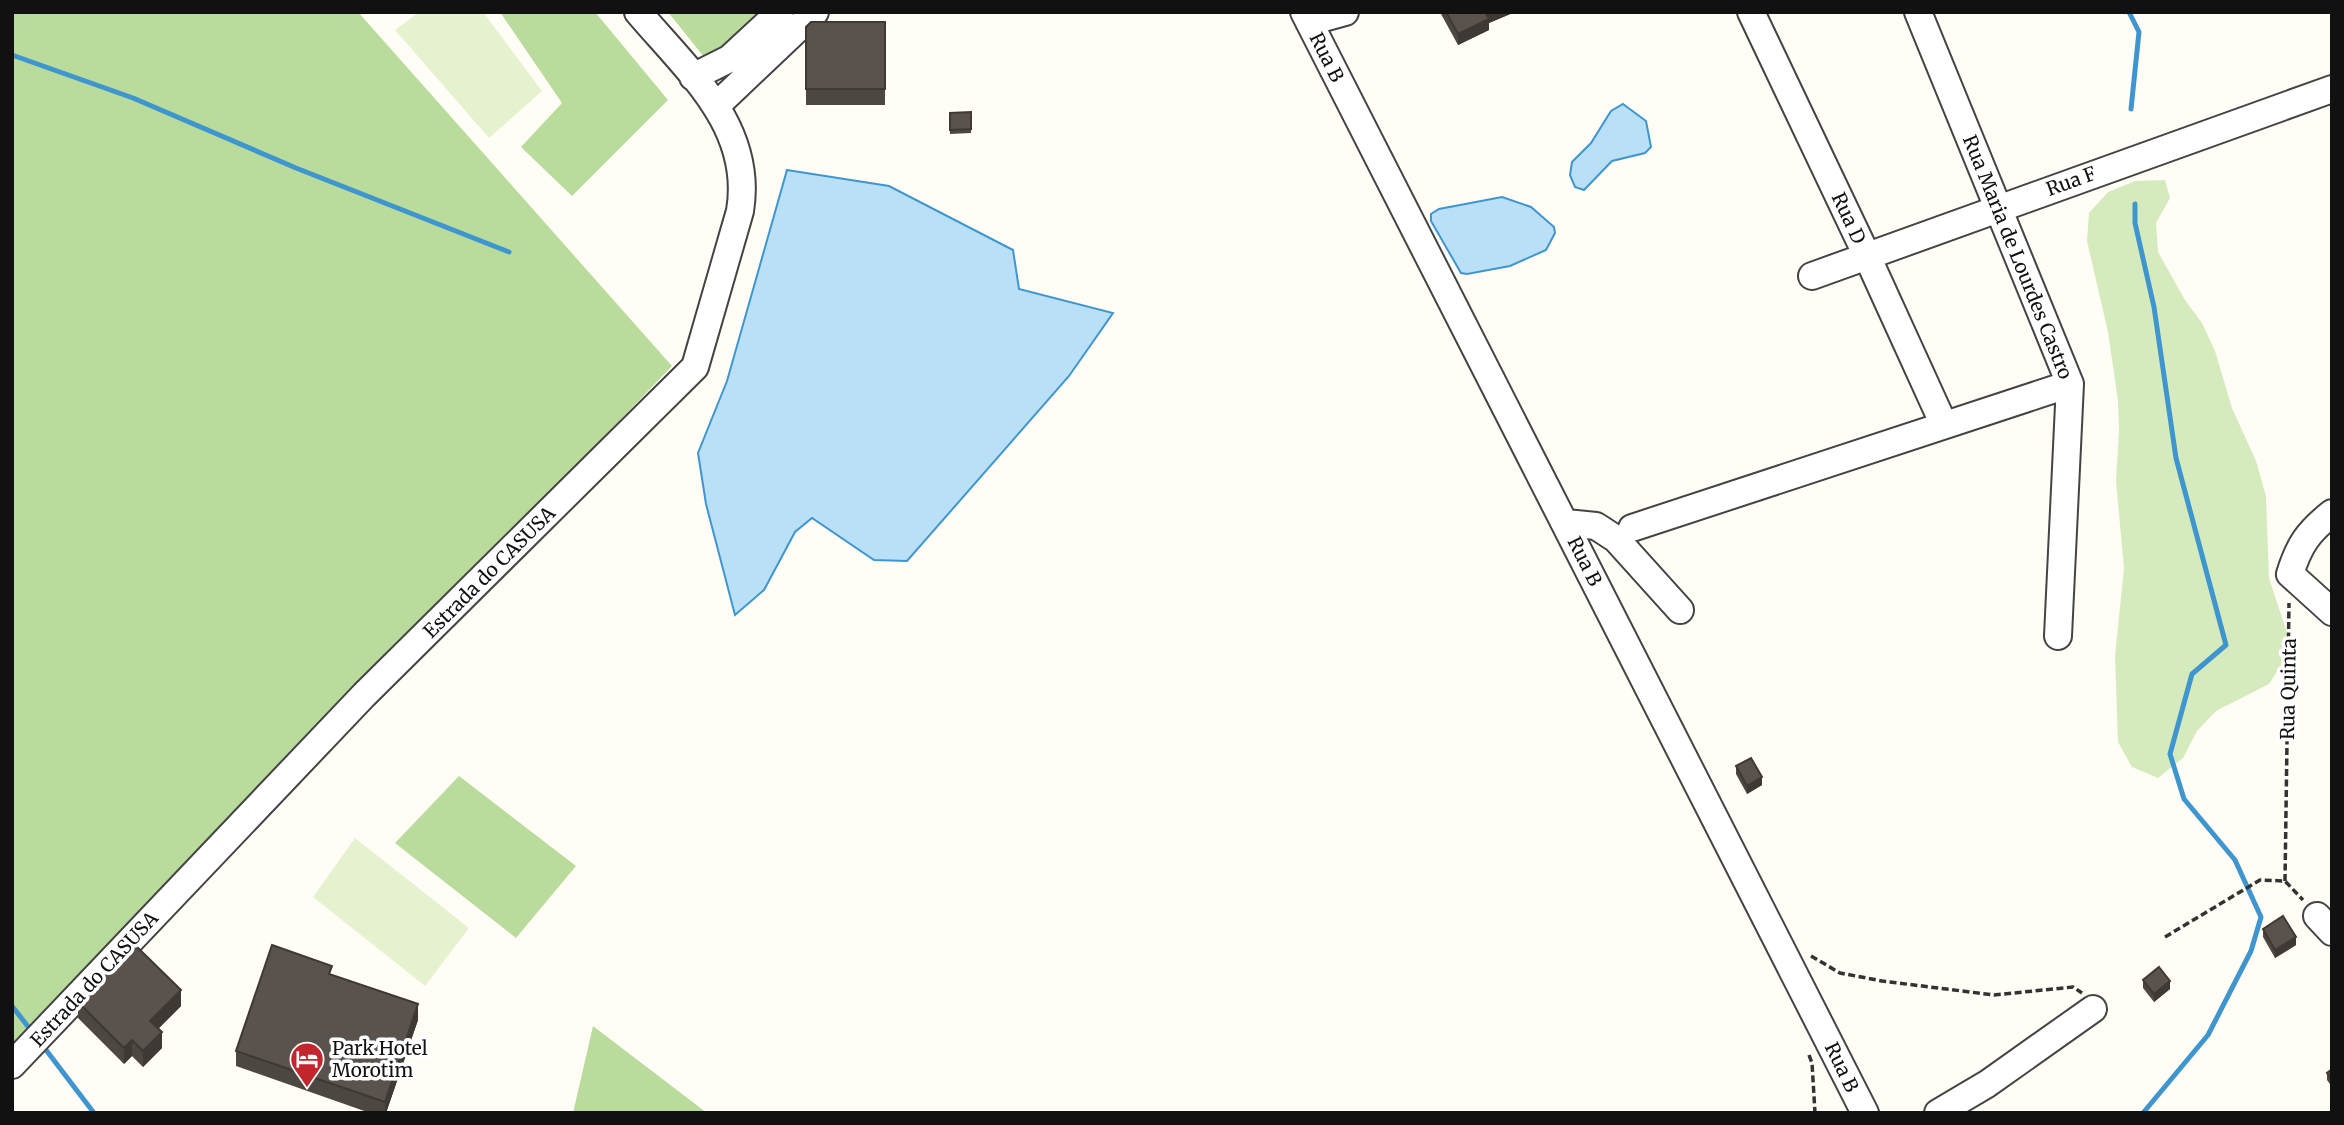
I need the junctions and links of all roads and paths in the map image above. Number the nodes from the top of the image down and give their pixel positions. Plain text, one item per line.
1 (638, 12) edge
2 (780, 12) edge
3 (815, 12) edge
4 (1345, 12) edge
5 (1751, 12) edge
6 (1918, 12) edge
7 (1306, 17) edge
8 (738, 68) junction
9 (693, 77) junction
10 (2332, 89) edge
11 (717, 105) junction
12 (1998, 207) junction
13 (1867, 256) junction
14 (1812, 276) dead end
15 (2070, 384) junction
16 (1944, 425) junction
17 (2332, 513) edge
18 (1566, 523) junction
19 (1632, 528) dead end
20 (2290, 574) junction
21 (1680, 610) dead end
22 (2332, 612) edge
23 (2058, 636) dead end
24 (2285, 881) junction
25 (2324, 924) edge
26 (2165, 937) dead end
27 (1808, 955) dead end
28 (2093, 1009) joint
29 (1808, 1052) dead end
30 (12, 1065) edge
31 (1864, 1112) edge
32 (1815, 1113) edge
33 (1938, 1113) edge

1 - 9 street, Estrada do CASUSA
2 - 8 street
3 - 8 street
4 - 7 street
5 - 13 street, Rua D
6 - 12 street, Rua Maria de Lourdes Castro
7 - 18 street, Rua B
8 - 9 street
8 - 11 street
9 - 11 street, Estrada do CASUSA
10 - 12 street, Rua F
11 - 30 street, Estrada do CASUSA
12 - 13 street, Rua F
12 - 15 street, Rua Maria de Lourdes Castro
13 - 14 street, Rua F
13 - 16 street, Rua D
15 - 16 street
15 - 23 street, Rua Maria de Lourdes Castro
16 - 19 street
17 - 20 street
18 - 21 street
18 - 31 street, Rua B
20 - 22 street
20 - 24 path, Rua Quinta
24 - 25 path
24 - 26 path
27 - 28 path
28 - 33 street
29 - 32 path

